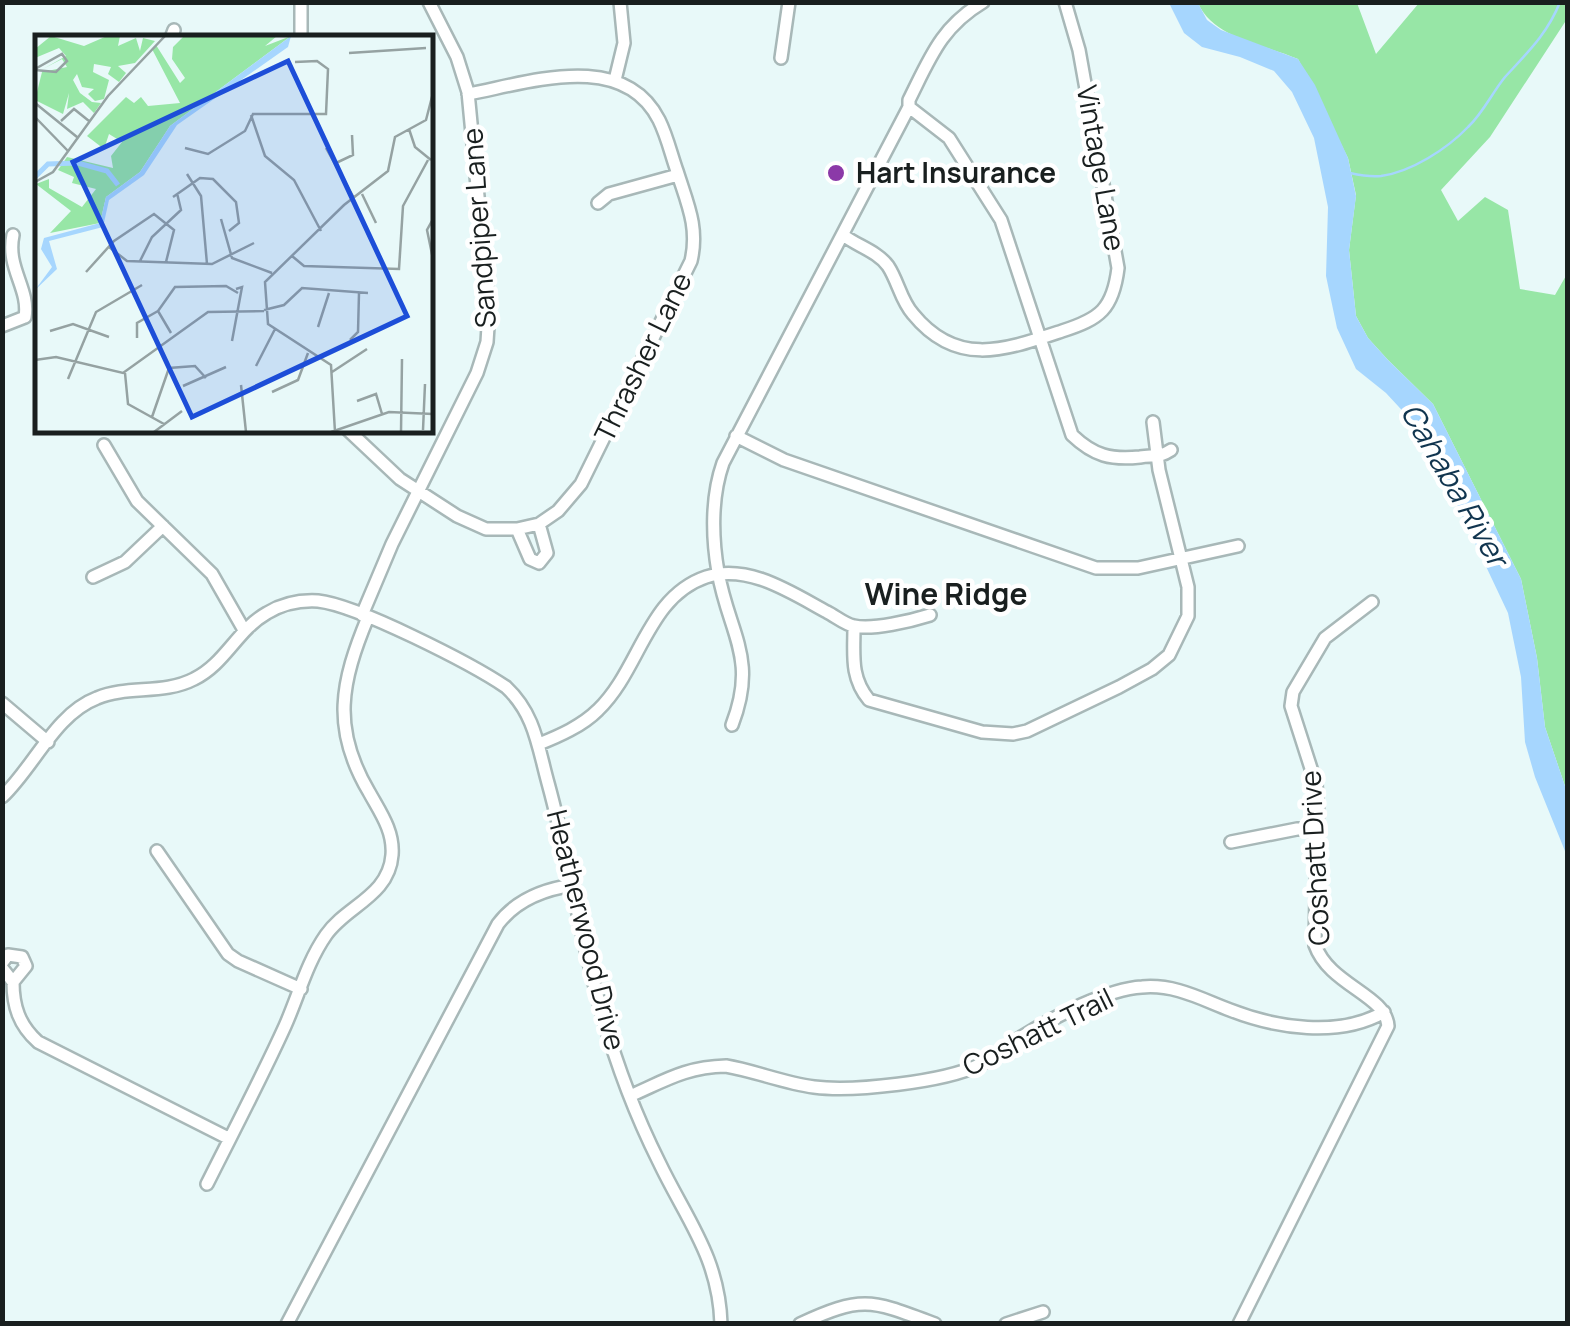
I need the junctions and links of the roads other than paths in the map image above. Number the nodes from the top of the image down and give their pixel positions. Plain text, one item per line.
1 (302, 2) edge
2 (429, 2) edge
3 (620, 2) edge
4 (789, 2) edge
5 (983, 2) edge
6 (1065, 2) edge
7 (301, 35) edge
8 (781, 58) dead end
9 (614, 80) junction
10 (468, 94) junction
11 (909, 107) junction
12 (678, 175) junction
13 (598, 203) dead end
14 (13, 235) dead end
15 (843, 235) junction
16 (32, 320) edge
17 (2, 326) edge
18 (1039, 339) junction
19 (1153, 422) dead end
20 (351, 432) edge
21 (736, 436) junction
22 (104, 445) dead end
23 (1171, 450) dead end
24 (1159, 458) junction
25 (418, 491) junction
26 (538, 524) junction
27 (164, 526) junction
28 (517, 529) junction
29 (1238, 546) dead end
30 (1182, 560) junction
31 (718, 574) junction
32 (93, 577) dead end
33 (1372, 602) dead end
34 (930, 615) dead end
35 (365, 616) junction
36 (854, 626) junction
37 (244, 630) junction
38 (2, 703) edge
39 (732, 725) dead end
40 (48, 742) junction
41 (538, 744) junction
42 (2, 797) edge
43 (1312, 828) junction
44 (1231, 842) dead end
45 (157, 851) dead end
46 (574, 885) junction
47 (2, 966) edge
48 (13, 982) junction
49 (301, 988) junction
50 (1384, 1012) junction
51 (632, 1094) junction
52 (228, 1138) junction
53 (206, 1184) dead end
54 (1044, 1312) dead end
55 (287, 1324) edge
56 (722, 1324) edge
57 (800, 1324) edge
58 (934, 1324) edge
59 (1006, 1324) edge
60 (1239, 1324) edge

1 - 7 street
2 - 10 street, Sandpiper Lane
3 - 9 street
4 - 8 street
5 - 11 street
6 - 18 street, Vintage Lane
9 - 10 street
9 - 12 street, Thrasher Lane
10 - 25 street, Sandpiper Lane
11 - 15 street
11 - 18 street
12 - 13 street
12 - 26 street, Thrasher Lane
14 - 16 street
15 - 18 street, Vintage Lane
15 - 21 street
16 - 17 street
18 - 24 street
19 - 24 street
20 - 25 street
21 - 30 street
21 - 31 street
22 - 27 street
23 - 24 street
24 - 30 street
25 - 28 street
25 - 35 street, Sandpiper Lane
26 - 28 street, Thrasher Lane
26 - 28 street
27 - 32 street
27 - 37 street
29 - 30 street
30 - 36 street
31 - 36 street
31 - 39 street
31 - 41 street
33 - 43 street, Coshatt Drive
34 - 36 street
35 - 37 street, Heatherwood Drive
35 - 41 street, Heatherwood Drive
35 - 49 street, Sandpiper Lane
37 - 40 street, Heatherwood Drive
38 - 40 street
40 - 42 street, Heatherwood Drive
41 - 46 street, Heatherwood Drive
43 - 44 street
43 - 50 street, Coshatt Drive
45 - 49 street
46 - 51 street, Heatherwood Drive
46 - 55 street
47 - 48 street
47 - 48 street
48 - 52 street
49 - 52 street, Sandpiper Lane
50 - 51 street, Coshatt Trail
50 - 60 street
51 - 56 street, Heatherwood Drive
52 - 53 street, Sandpiper Lane
54 - 59 street
57 - 58 street

